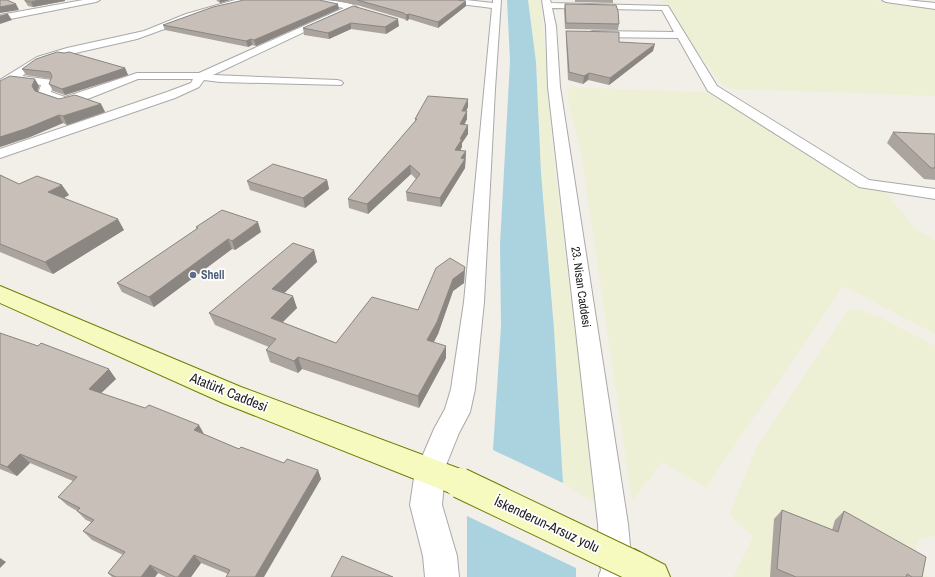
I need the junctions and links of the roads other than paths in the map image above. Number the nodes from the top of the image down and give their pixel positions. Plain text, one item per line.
1 (34, 0) edge
2 (96, 0) edge
3 (248, 0) edge
4 (312, 0) edge
5 (445, 0) edge
6 (886, 0) edge
7 (546, 2) edge
8 (496, 3) edge
9 (935, 6) edge
10 (44, 9) junction
11 (0, 18) edge
12 (582, 34) edge
13 (681, 35) junction
14 (201, 76) junction
15 (13, 78) junction
16 (337, 83) dead end
17 (0, 85) edge
18 (0, 154) edge
19 (935, 194) edge
20 (0, 294) edge
21 (430, 471) junction
22 (460, 483) joint
23 (630, 574) edge
24 (442, 577) edge

1 - 10 street
2 - 10 street
3 - 15 street
4 - 14 street
5 - 8 street
6 - 9 street
7 - 13 street
7 - 23 street, 23. Nisan Caddesi
8 - 21 street
10 - 11 street
12 - 13 street
13 - 19 street
14 - 15 street
14 - 16 street
14 - 18 street
15 - 17 street
20 - 21 main road, Atatürk Caddesi
21 - 22 main road, Atatürk Caddesi
21 - 24 street
22 - 23 main road, İskenderun-Arsuz yolu, bridge

